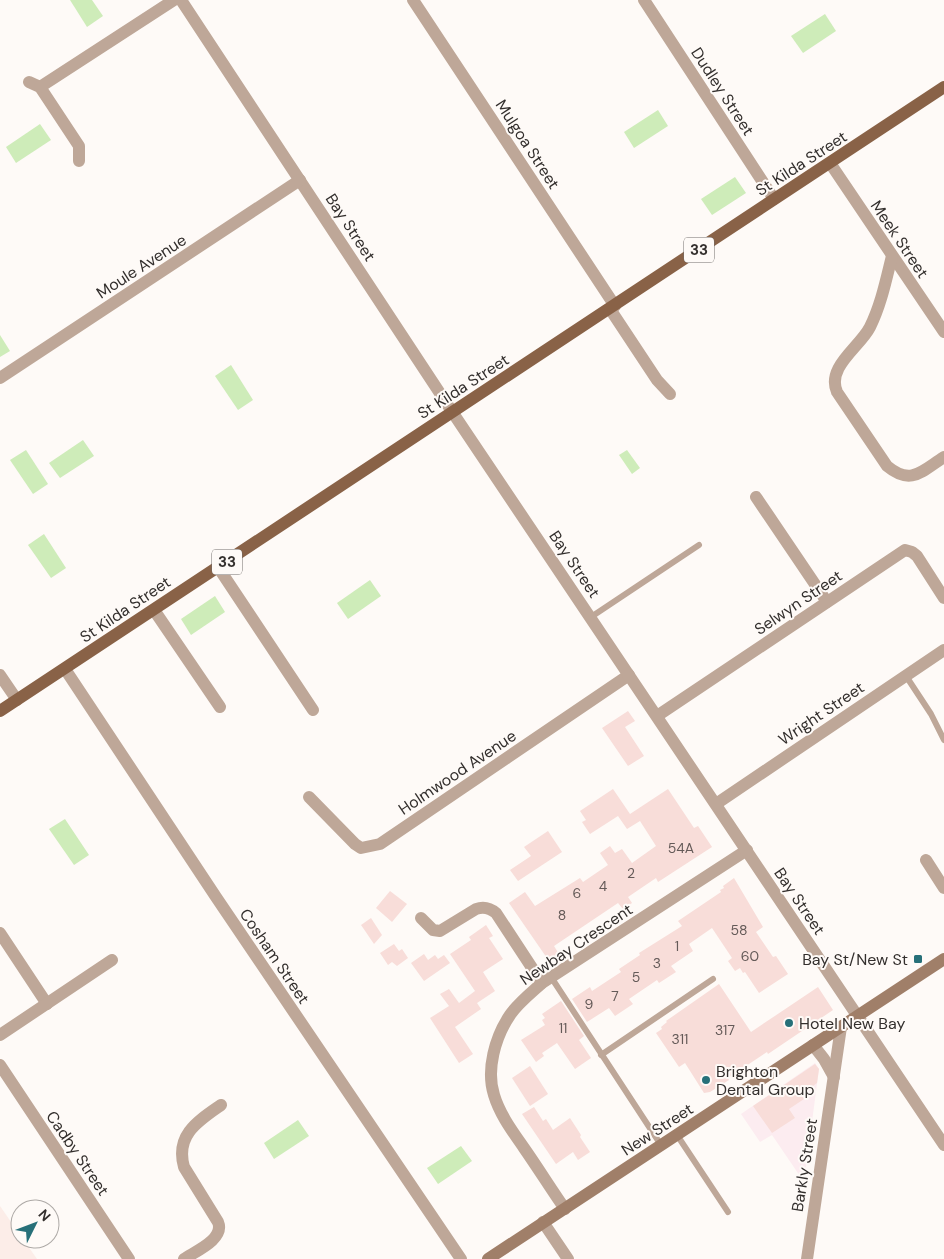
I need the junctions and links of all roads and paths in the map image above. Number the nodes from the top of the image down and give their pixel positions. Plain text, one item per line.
1 (174, 0) edge
2 (182, 0) edge
3 (414, 0) edge
4 (644, 0) edge
5 (944, 87) edge
6 (79, 161) dead end
7 (830, 163) junction
8 (300, 180) junction
9 (774, 200) junction
10 (892, 256) junction
11 (612, 307) junction
12 (944, 332) edge
13 (0, 378) edge
14 (670, 394) dead end
15 (453, 413) junction
16 (944, 457) edge
17 (756, 497) dead end
18 (699, 546) dead end
19 (218, 567) junction
20 (944, 598) edge
21 (827, 602) junction
22 (154, 610) junction
23 (591, 617) junction
24 (944, 650) edge
25 (65, 669) junction
26 (0, 674) edge
27 (629, 675) junction
28 (906, 676) junction
29 (17, 700) junction
30 (220, 707) dead end
31 (313, 710) dead end
32 (0, 711) edge
33 (657, 716) junction
34 (944, 740) edge
35 (309, 797) dead end
36 (716, 804) junction
37 (747, 850) junction
38 (926, 860) dead end
39 (944, 888) edge
40 (421, 918) dead end
41 (0, 933) edge
42 (944, 959) edge
43 (112, 960) dead end
44 (713, 979) dead end
45 (546, 980) junction
46 (47, 1004) junction
47 (858, 1016) junction
48 (841, 1027) junction
49 (0, 1035) edge
50 (813, 1045) junction
51 (601, 1055) junction
52 (0, 1065) edge
53 (834, 1077) junction
54 (222, 1104) dead end
55 (677, 1135) junction
56 (944, 1145) edge
57 (661, 1146) junction
58 (565, 1209) junction
59 (728, 1212) dead end
60 (543, 1222) junction
61 (130, 1259) edge
62 (184, 1259) edge
63 (461, 1259) edge
64 (488, 1259) edge
65 (568, 1259) edge
66 (807, 1259) edge

1 - 6 street
2 - 8 street, Bay Street
3 - 11 street, Mulgoa Street
4 - 9 street, Dudley Street
5 - 7 main road, St Kilda Street / 33
7 - 9 main road, St Kilda Street / 33
7 - 10 street, Meek Street
8 - 13 street, Moule Avenue
8 - 15 street, Bay Street
9 - 11 main road, St Kilda Street / 33
10 - 12 street, Meek Street
10 - 16 street
11 - 14 street, Mulgoa Street
11 - 15 main road, St Kilda Street / 33
15 - 19 main road, St Kilda Street / 33
15 - 23 street, Bay Street
17 - 21 street
18 - 23 lane
19 - 22 main road, St Kilda Street / 33
19 - 31 street
20 - 21 street, Selwyn Street
21 - 33 street, Selwyn Street
22 - 25 main road, St Kilda Street / 33
22 - 30 street
23 - 27 street, Bay Street
24 - 28 street, Wright Street
25 - 29 main road, St Kilda Street / 33
25 - 63 street, Cosham Street
26 - 29 street
27 - 33 street, Bay Street
27 - 35 street, Holmwood Avenue
28 - 34 lane
28 - 36 street, Wright Street
29 - 32 main road, St Kilda Street / 33
33 - 36 street, Bay Street
36 - 37 street, Bay Street
37 - 45 street, Newbay Crescent
37 - 47 street, Bay Street
38 - 39 street
40 - 45 street
41 - 46 street
42 - 47 main road, New Street
43 - 46 street
44 - 51 lane
45 - 51 lane
45 - 58 street, Newbay Crescent
46 - 49 street
47 - 48 main road, New Street
47 - 56 street, Bay Street
48 - 50 main road, New Street
48 - 53 street, Barkly Street
50 - 53 street
50 - 55 main road, New Street
51 - 57 lane
52 - 61 street, Cadby Street
53 - 66 street, Barkly Street
54 - 62 street
55 - 57 main road, New Street
55 - 59 lane
57 - 58 main road, New Street
58 - 60 main road, New Street
60 - 64 main road, New Street
60 - 65 street

